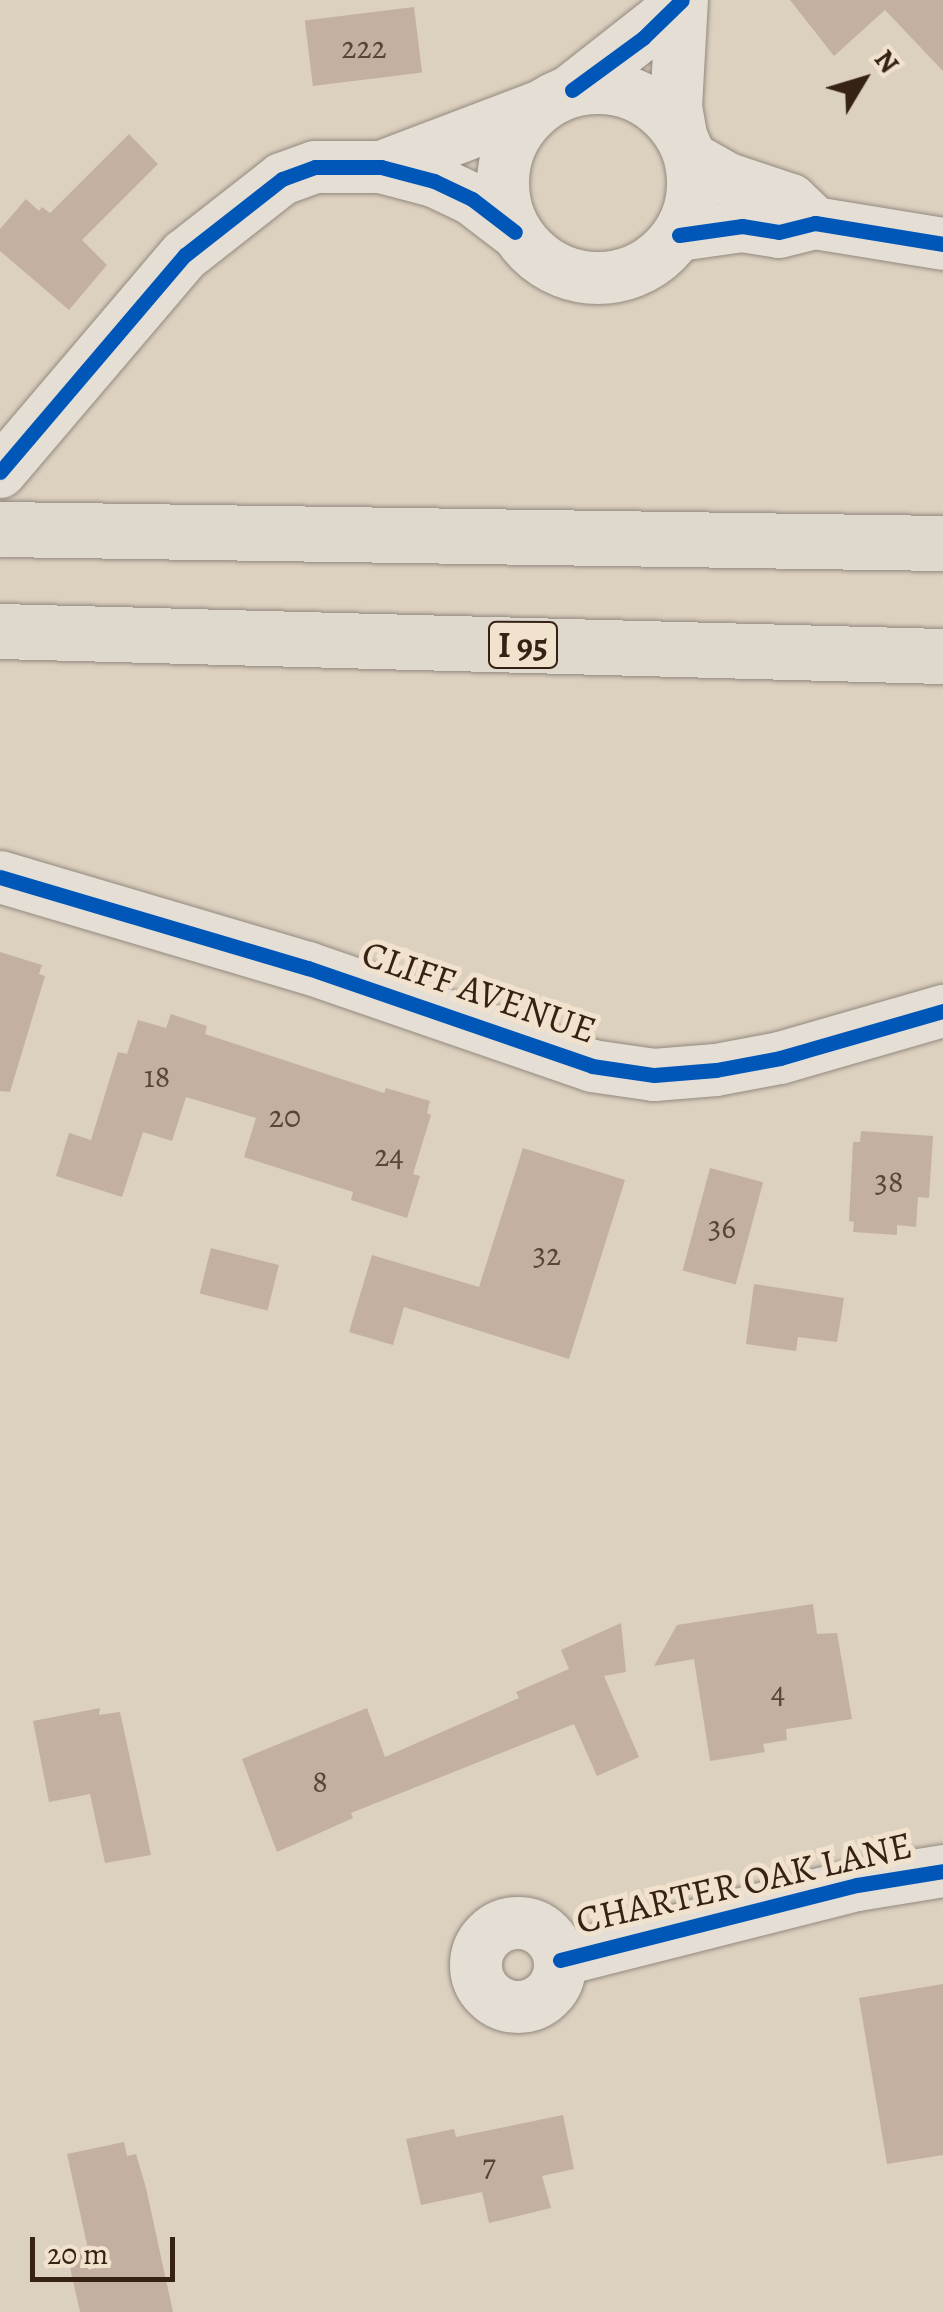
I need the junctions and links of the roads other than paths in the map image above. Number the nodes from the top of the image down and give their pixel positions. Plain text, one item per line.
1 (681, 3) edge
2 (555, 98) junction
3 (686, 147) junction
4 (381, 167) junction
5 (815, 222) junction
6 (515, 232) junction
7 (679, 235) junction
8 (943, 244) edge
9 (0, 472) edge
10 (0, 529) edge
11 (943, 543) edge
12 (0, 631) edge
13 (943, 656) edge
14 (0, 877) edge
15 (943, 1010) edge
16 (943, 1870) edge
17 (560, 1960) dead end

1 - 2 street
1 - 3 street
2 - 3 street
2 - 4 street
2 - 6 street
3 - 5 street
3 - 7 street
4 - 6 street
4 - 9 street
5 - 7 street
5 - 8 street
6 - 7 street
10 - 11 highway
12 - 13 highway, I 95
14 - 15 street, CLIFF AVENUE
16 - 17 street, CHARTER OAK LANE

